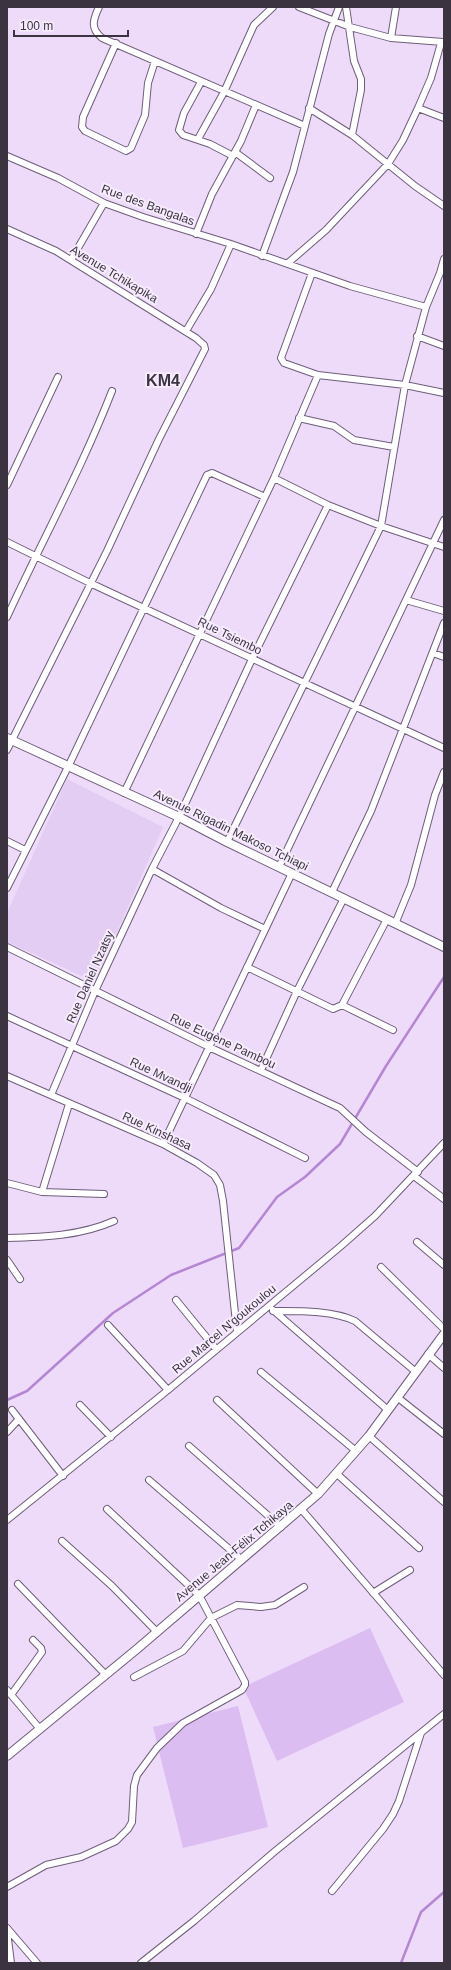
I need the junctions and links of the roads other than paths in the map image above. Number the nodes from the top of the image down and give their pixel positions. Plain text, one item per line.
1 (99, 7) edge
2 (273, 7) edge
3 (298, 7) edge
4 (339, 7) edge
5 (346, 7) edge
6 (396, 7) edge
7 (333, 21) junction
8 (350, 27) junction
9 (391, 38) junction
10 (442, 42) edge
11 (116, 43) junction
12 (154, 61) junction
13 (201, 82) junction
14 (224, 92) junction
15 (256, 106) junction
16 (309, 108) junction
17 (418, 108) junction
18 (444, 118) edge
19 (305, 126) junction
20 (352, 135) junction
21 (198, 139) junction
22 (234, 154) junction
23 (7, 156) edge
24 (388, 164) junction
25 (270, 178) dead end
26 (104, 203) junction
27 (444, 206) edge
28 (7, 229) edge
29 (196, 234) junction
30 (231, 244) junction
31 (262, 256) junction
32 (444, 259) edge
33 (71, 260) junction
34 (288, 263) junction
35 (312, 273) junction
36 (442, 274) edge
37 (426, 307) junction
38 (186, 331) junction
39 (417, 336) junction
40 (444, 346) edge
41 (318, 375) junction
42 (58, 377) dead end
43 (405, 385) junction
44 (112, 391) dead end
45 (444, 393) edge
46 (299, 418) junction
47 (394, 447) junction
48 (274, 478) junction
49 (7, 485) edge
50 (265, 497) junction
51 (328, 505) junction
52 (444, 520) edge
53 (381, 526) junction
54 (7, 542) edge
55 (433, 542) junction
56 (444, 546) edge
57 (35, 556) junction
58 (90, 583) junction
59 (406, 600) junction
60 (143, 606) junction
61 (444, 611) edge
62 (7, 616) edge
63 (444, 623) edge
64 (199, 632) junction
65 (433, 653) junction
66 (444, 656) edge
67 (252, 659) junction
68 (305, 682) junction
69 (356, 708) junction
70 (404, 729) junction
71 (10, 739) edge
72 (444, 748) edge
73 (7, 750) edge
74 (68, 766) junction
75 (444, 772) edge
76 (124, 793) junction
77 (179, 817) junction
78 (7, 841) edge
79 (227, 842) junction
80 (25, 850) junction
81 (279, 867) junction
82 (152, 869) junction
83 (292, 873) junction
84 (7, 888) edge
85 (332, 892) junction
86 (344, 898) junction
87 (387, 919) junction
88 (396, 924) junction
89 (265, 929) junction
90 (7, 947) edge
91 (444, 947) edge
92 (247, 967) junction
93 (95, 991) junction
94 (297, 991) junction
95 (342, 1005) junction
96 (7, 1016) edge
97 (394, 1030) dead end
98 (72, 1046) junction
99 (209, 1047) junction
100 (261, 1070) junction
101 (7, 1076) edge
102 (51, 1095) junction
103 (185, 1098) junction
104 (70, 1104) junction
105 (444, 1143) edge
106 (163, 1144) junction
107 (305, 1158) dead end
108 (416, 1174) junction
109 (7, 1183) edge
110 (42, 1192) junction
111 (104, 1194) dead end
112 (444, 1199) edge
113 (114, 1221) dead end
114 (7, 1238) edge
115 (417, 1242) dead end
116 (7, 1260) edge
117 (444, 1266) edge
118 (381, 1267) dead end
119 (20, 1279) dead end
120 (176, 1300) dead end
121 (271, 1308) junction
122 (108, 1325) dead end
123 (444, 1329) edge
124 (237, 1332) junction
125 (444, 1334) edge
126 (216, 1349) junction
127 (428, 1354) junction
128 (444, 1368) edge
129 (261, 1372) dead end
130 (416, 1372) junction
131 (168, 1390) junction
132 (397, 1397) junction
133 (217, 1400) dead end
134 (80, 1405) dead end
135 (12, 1410) dead end
136 (388, 1410) junction
137 (19, 1420) junction
138 (7, 1432) edge
139 (444, 1434) edge
140 (369, 1436) junction
141 (111, 1437) junction
142 (190, 1446) dead end
143 (356, 1451) junction
144 (337, 1474) junction
145 (62, 1476) junction
146 (149, 1480) dead end
147 (318, 1494) junction
148 (444, 1502) edge
149 (107, 1509) dead end
150 (302, 1510) junction
151 (7, 1520) edge
152 (281, 1527) junction
153 (62, 1541) dead end
154 (419, 1548) dead end
155 (242, 1560) junction
156 (410, 1570) dead end
157 (18, 1584) dead end
158 (304, 1587) dead end
159 (373, 1594) junction
160 (199, 1595) junction
161 (211, 1618) junction
162 (158, 1632) junction
163 (33, 1640) dead end
164 (105, 1674) junction
165 (444, 1675) edge
166 (134, 1676) dead end
167 (9, 1692) edge
168 (444, 1714) edge
169 (40, 1729) junction
170 (421, 1733) junction
171 (7, 1756) edge
172 (7, 1887) edge
173 (332, 1891) dead end
174 (7, 1929) edge
175 (11, 1963) edge
176 (36, 1963) edge
177 (141, 1963) edge

1 - 11 street
2 - 14 street
3 - 7 street
4 - 7 street
5 - 8 street
6 - 9 street
7 - 8 street
7 - 16 street
8 - 9 street
8 - 20 street
9 - 10 street
10 - 17 street
11 - 12 street
11 - 12 street
12 - 13 street
13 - 14 street
13 - 21 street
14 - 15 street
14 - 21 street
15 - 19 street
15 - 22 street
16 - 19 street
16 - 20 street
17 - 18 street
17 - 24 street
19 - 31 street
20 - 24 street
21 - 22 street
22 - 25 street
22 - 29 street
23 - 26 street, Rue des Bangalas
24 - 27 street
24 - 34 street
26 - 29 street, Rue des Bangalas
26 - 33 street
28 - 33 street, Avenue Tchikapika
29 - 30 street, Rue des Bangalas
30 - 31 street, Rue des Bangalas
30 - 38 street
31 - 34 street, Rue des Bangalas
32 - 36 street
33 - 38 street, Avenue Tchikapika
34 - 35 street, Rue des Bangalas
35 - 37 street, Rue des Bangalas
35 - 41 street
36 - 37 street
37 - 39 street
38 - 58 street, Avenue Tchikapika
39 - 40 street
39 - 43 street
41 - 43 street
41 - 46 street
42 - 49 street
43 - 45 street
43 - 47 street
44 - 57 street
46 - 47 street
46 - 48 street
47 - 53 street
48 - 50 street
48 - 51 street
50 - 60 street
50 - 64 street
51 - 53 street
51 - 67 street, Rue Daniel Nzatsy
52 - 55 street
53 - 55 street
53 - 68 street
54 - 57 street, Rue Tsiembo
55 - 56 street
55 - 59 street
57 - 58 street, Rue Tsiembo
57 - 62 street
58 - 60 street, Rue Tsiembo
58 - 71 street
59 - 61 street
59 - 69 street
60 - 64 street, Rue Tsiembo
60 - 74 street
63 - 65 street
64 - 67 street, Rue Tsiembo
64 - 76 street
65 - 66 street
65 - 70 street
67 - 68 street, Rue Tsiembo
67 - 77 street, Rue Daniel Nzatsy
68 - 69 street, Rue Tsiembo
68 - 79 street
69 - 70 street, Rue Tsiembo
69 - 81 street
70 - 72 street, Rue Tsiembo
70 - 85 street
71 - 73 street
71 - 74 street, Avenue Rigadin Makoso Tchiapi
74 - 76 street, Avenue Rigadin Makoso Tchiapi
74 - 80 street
75 - 88 street
76 - 77 street, Avenue Rigadin Makoso Tchiapi
77 - 79 street, Avenue Rigadin Makoso Tchiapi
77 - 82 street, Rue Daniel Nzatsy
78 - 80 street
79 - 81 street, Avenue Rigadin Makoso Tchiapi
80 - 84 street
81 - 83 street, Avenue Rigadin Makoso Tchiapi
82 - 89 street
82 - 93 street, Rue Daniel Nzatsy
83 - 85 street, Avenue Rigadin Makoso Tchiapi
83 - 89 street
85 - 86 street, Avenue Rigadin Makoso Tchiapi
86 - 87 street, Avenue Rigadin Makoso Tchiapi
86 - 94 street
87 - 88 street, Avenue Rigadin Makoso Tchiapi
87 - 95 street
88 - 91 street, Avenue Rigadin Makoso Tchiapi
89 - 92 street
90 - 93 street, Rue Eugène Pambou
92 - 94 street
92 - 99 street
93 - 98 street, Rue Daniel Nzatsy
93 - 99 street, Rue Eugène Pambou
94 - 95 street
94 - 100 street
95 - 97 street
96 - 98 street, Rue Mvandji
98 - 102 street, Rue Daniel Nzatsy
98 - 103 street, Rue Mvandji
99 - 100 street, Rue Eugène Pambou
99 - 103 street
100 - 108 street, Rue Eugène Pambou
101 - 102 street, Rue Kinshasa
102 - 104 street, Rue Kinshasa
103 - 106 street
103 - 107 street, Rue Mvandji
104 - 106 street, Rue Kinshasa
104 - 110 street
105 - 108 street, Rue Marcel N'goukoulou
106 - 124 street, Rue Kinshasa
108 - 112 street, Rue Eugène Pambou
108 - 121 street, Rue Marcel N'goukoulou
109 - 110 street
110 - 111 street
113 - 114 street
115 - 117 street
116 - 119 street
118 - 123 street
120 - 126 street
121 - 124 street, Rue Marcel N'goukoulou
121 - 130 street
121 - 136 street
122 - 131 street
124 - 126 street, Rue Marcel N'goukoulou
125 - 127 street, Avenue Jean-Félix Tchikaya
126 - 131 street, Rue Marcel N'goukoulou
127 - 128 street
127 - 130 street, Avenue Jean-Félix Tchikaya
129 - 143 street
130 - 132 street, Avenue Jean-Félix Tchikaya
131 - 141 street, Rue Marcel N'goukoulou
132 - 136 street, Avenue Jean-Félix Tchikaya
132 - 139 street
133 - 147 street
134 - 141 street
135 - 137 street
136 - 140 street, Avenue Jean-Félix Tchikaya
137 - 138 street
137 - 145 street
140 - 143 street, Avenue Jean-Félix Tchikaya
140 - 148 street
141 - 145 street, Rue Marcel N'goukoulou
142 - 152 street
143 - 144 street, Avenue Jean-Félix Tchikaya
144 - 147 street, Avenue Jean-Félix Tchikaya
144 - 154 street
145 - 151 street, Rue Marcel N'goukoulou
146 - 155 street
147 - 150 street, Avenue Jean-Félix Tchikaya
149 - 160 street
150 - 152 street, Avenue Jean-Félix Tchikaya
150 - 159 street
152 - 155 street, Avenue Jean-Félix Tchikaya
153 - 162 street
155 - 160 street, Avenue Jean-Félix Tchikaya
156 - 159 street
157 - 164 street
158 - 161 street
159 - 165 street
160 - 161 street
160 - 162 street, Avenue Jean-Félix Tchikaya
161 - 166 street
161 - 172 street
162 - 164 street, Avenue Jean-Félix Tchikaya
163 - 167 street
164 - 169 street, Avenue Jean-Félix Tchikaya
167 - 169 street
168 - 170 street
169 - 171 street, Avenue Jean-Félix Tchikaya
170 - 173 street
170 - 177 street
174 - 175 street
174 - 176 street

